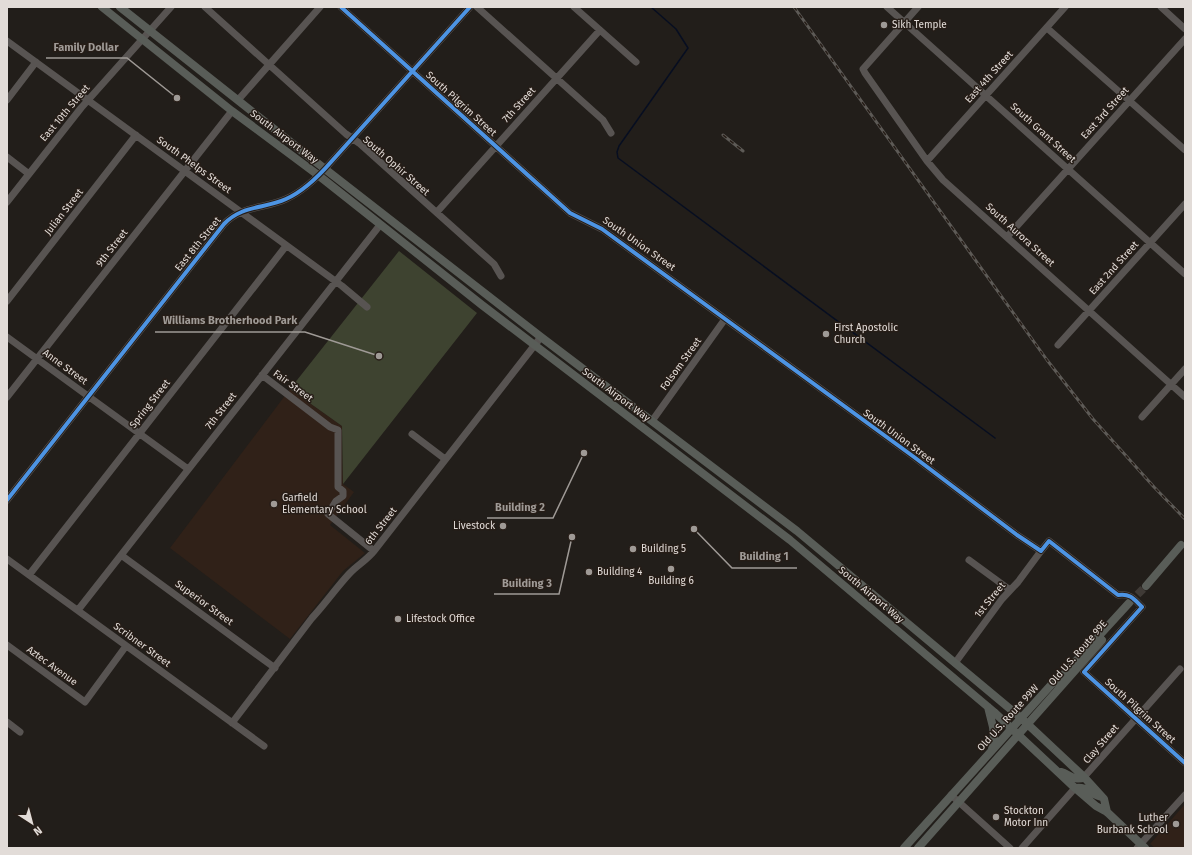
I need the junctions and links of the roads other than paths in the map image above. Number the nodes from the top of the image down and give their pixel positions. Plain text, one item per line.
1 (102, 7) edge
2 (120, 7) edge
3 (171, 7) edge
4 (204, 7) edge
5 (320, 7) edge
6 (341, 7) edge
7 (470, 7) edge
8 (477, 7) edge
9 (574, 7) edge
10 (887, 7) edge
11 (918, 7) edge
12 (1065, 7) edge
13 (1160, 7) edge
14 (904, 23) junction
15 (1047, 28) junction
16 (1185, 29) edge
17 (600, 30) junction
18 (150, 31) junction
19 (1185, 39) edge
20 (142, 40) junction
21 (7, 41) edge
22 (36, 62) junction
23 (636, 62) dead end
24 (269, 64) junction
25 (413, 71) junction
26 (557, 78) junction
27 (986, 95) junction
28 (7, 100) edge
29 (88, 100) junction
30 (238, 100) junction
31 (1129, 101) junction
32 (232, 111) junction
33 (611, 133) dead end
34 (136, 136) junction
35 (353, 138) junction
36 (496, 146) junction
37 (1185, 150) edge
38 (7, 157) edge
39 (927, 161) junction
40 (325, 169) junction
41 (1068, 169) junction
42 (185, 171) junction
43 (29, 174) junction
44 (318, 175) junction
45 (7, 202) edge
46 (1185, 204) edge
47 (240, 211) junction
48 (437, 212) junction
49 (570, 213) joint
50 (380, 225) junction
51 (1007, 237) junction
52 (1150, 243) junction
53 (286, 246) junction
54 (1185, 274) edge
55 (501, 276) dead end
56 (335, 282) junction
57 (7, 301) edge
58 (367, 307) dead end
59 (1089, 311) junction
60 (726, 319) junction
61 (541, 336) junction
62 (7, 337) edge
63 (534, 345) junction
64 (1058, 345) dead end
65 (37, 359) junction
66 (1185, 369) edge
67 (262, 375) junction
68 (1171, 384) junction
69 (88, 396) junction
70 (1185, 396) edge
71 (7, 397) edge
72 (1142, 417) dead end
73 (652, 421) junction
74 (140, 434) junction
75 (412, 434) dead end
76 (445, 459) junction
77 (188, 469) junction
78 (7, 500) edge
79 (1183, 546) edge
80 (374, 551) junction
81 (1041, 551) junction
82 (121, 555) junction
83 (7, 559) edge
84 (969, 560) dead end
85 (29, 575) junction
86 (1148, 587) tunnel mouth
87 (1010, 590) junction
88 (78, 610) junction
89 (1126, 615) joint
90 (7, 645) edge
91 (126, 646) junction
92 (955, 663) junction
93 (275, 668) junction
94 (1180, 669) dead end
95 (954, 678) junction
96 (988, 707) junction
97 (1021, 718) junction
98 (1136, 718) junction
99 (7, 722) edge
100 (232, 723) junction
101 (1028, 725) junction
102 (1012, 728) junction
103 (20, 732) dead end
104 (1019, 735) junction
105 (264, 746) dead end
106 (991, 751) junction
107 (1185, 762) edge
108 (1058, 771) junction
109 (1084, 777) junction
110 (1075, 788) junction
111 (951, 795) junction
112 (1185, 795) edge
113 (1102, 797) junction
114 (959, 802) junction
115 (1107, 812) junction
116 (1141, 847) edge
117 (904, 848) edge
118 (918, 848) edge
119 (1010, 848) edge
120 (1022, 848) edge

1 - 20 main road, South Airport Way
2 - 18 main road, South Airport Way
3 - 18 street, East 10th Street
4 - 24 street, South Ophir Street
5 - 24 street
6 - 25 street, South Pilgrim Street
7 - 25 street, East 8th Street
8 - 26 street
9 - 17 street
10 - 14 street, South Grant Street
11 - 14 street
12 - 15 street, East 4th Street
13 - 16 street
14 - 27 street, South Grant Street
14 - 39 street, South Aurora Street
15 - 27 street, East 4th Street
15 - 31 street
17 - 23 street
17 - 26 street, 7th Street
18 - 20 street, East 10th Street
18 - 30 main road, South Airport Way
19 - 31 street, East 3rd Street
20 - 29 street, East 10th Street
20 - 32 main road, South Airport Way
21 - 22 street, South Phelps Street
22 - 28 street
22 - 29 street, South Phelps Street
24 - 30 street
24 - 35 street, South Ophir Street
25 - 35 street, East 8th Street
25 - 36 street, South Pilgrim Street
26 - 33 street
26 - 36 street, 7th Street
27 - 39 street, East 4th Street
27 - 41 street, South Grant Street
29 - 34 street, South Phelps Street
29 - 43 street, East 10th Street
30 - 40 main road, South Airport Way
31 - 37 street
31 - 41 street, East 3rd Street
32 - 42 street, 9th Street
32 - 44 main road, South Airport Way
34 - 42 street, South Phelps Street
34 - 57 street, Julian Street
35 - 40 street, East 8th Street
35 - 48 street, South Ophir Street
36 - 48 street, 7th Street
36 - 49 street, South Pilgrim Street
38 - 43 street
39 - 51 street, South Aurora Street
40 - 44 street, East 8th Street
40 - 61 main road, South Airport Way
41 - 51 street, East 3rd Street
41 - 52 street, South Grant Street
42 - 47 street, South Phelps Street
42 - 65 street, 9th Street
43 - 45 street, East 10th Street
44 - 47 street, East 8th Street
44 - 50 main road, South Airport Way
46 - 52 street, East 2nd Street
47 - 53 street, South Phelps Street
47 - 69 street, East 8th Street
48 - 55 street, South Ophir Street
49 - 60 street, South Union Street
50 - 56 street, 7th Street
50 - 63 main road, South Airport Way
51 - 59 street, South Aurora Street
52 - 54 street, South Grant Street
52 - 59 street, East 2nd Street
53 - 56 street, South Phelps Street
53 - 74 street, Spring Street
56 - 58 street, South Phelps Street
56 - 67 street, 7th Street
59 - 64 street, East 2nd Street
59 - 68 street, South Aurora Street
60 - 73 street, Folsom Street
60 - 81 street, South Union Street
61 - 63 street, 6th Street
61 - 73 main road, South Airport Way
62 - 65 street, Anne Street
63 - 76 street, 6th Street
63 - 95 main road, South Airport Way
65 - 69 street, Anne Street
65 - 71 street, 9th Street
66 - 68 street
67 - 77 street, 7th Street
67 - 80 street, Fair Street
68 - 70 street, South Aurora Street
68 - 72 street
69 - 74 street, Anne Street
69 - 78 street, East 8th Street
73 - 92 main road, South Airport Way
74 - 77 street, Anne Street
74 - 85 street, Spring Street
75 - 76 street
76 - 80 street, 6th Street
77 - 82 street, 7th Street
79 - 86 main road
80 - 93 street, 6th Street
81 - 87 street, 1st Street
81 - 98 street, South Pilgrim Street
82 - 88 street, 7th Street
82 - 93 street, Superior Street
83 - 85 street, Scribner Street
84 - 87 street
85 - 88 street, Scribner Street
87 - 92 street, 1st Street
88 - 91 street, Scribner Street
89 - 97 main road, Old U.S. Route 99W
89 - 101 main road, Old U.S. Route 99E
90 - 91 street, Aztec Avenue
91 - 100 street, Scribner Street
92 - 95 main road
92 - 97 main road, South Airport Way
93 - 100 street, 6th Street
94 - 98 street, Clay Street
95 - 96 main road, South Airport Way
96 - 102 main road, South Airport Way
96 - 106 main road
97 - 101 main road, South Airport Way
97 - 102 main road, Old U.S. Route 99W
98 - 107 street, South Pilgrim Street
98 - 109 street, Clay Street
99 - 103 street
100 - 105 street, Scribner Street
101 - 104 main road, Old U.S. Route 99E
101 - 109 main road, South Airport Way
102 - 104 main road, South Airport Way
102 - 106 main road, Old U.S. Route 99W
104 - 108 main road, South Airport Way
104 - 114 main road, Old U.S. Route 99E
106 - 111 main road, Old U.S. Route 99W
108 - 109 main road
108 - 110 main road, South Airport Way
109 - 113 main road, South Airport Way
110 - 113 main road
110 - 115 main road, South Airport Way
110 - 120 street
111 - 114 street
111 - 117 main road, Old U.S. Route 99W
112 - 116 street
113 - 115 main road, South Airport Way
114 - 118 main road, Old U.S. Route 99E
114 - 119 street
115 - 116 main road, South Airport Way

